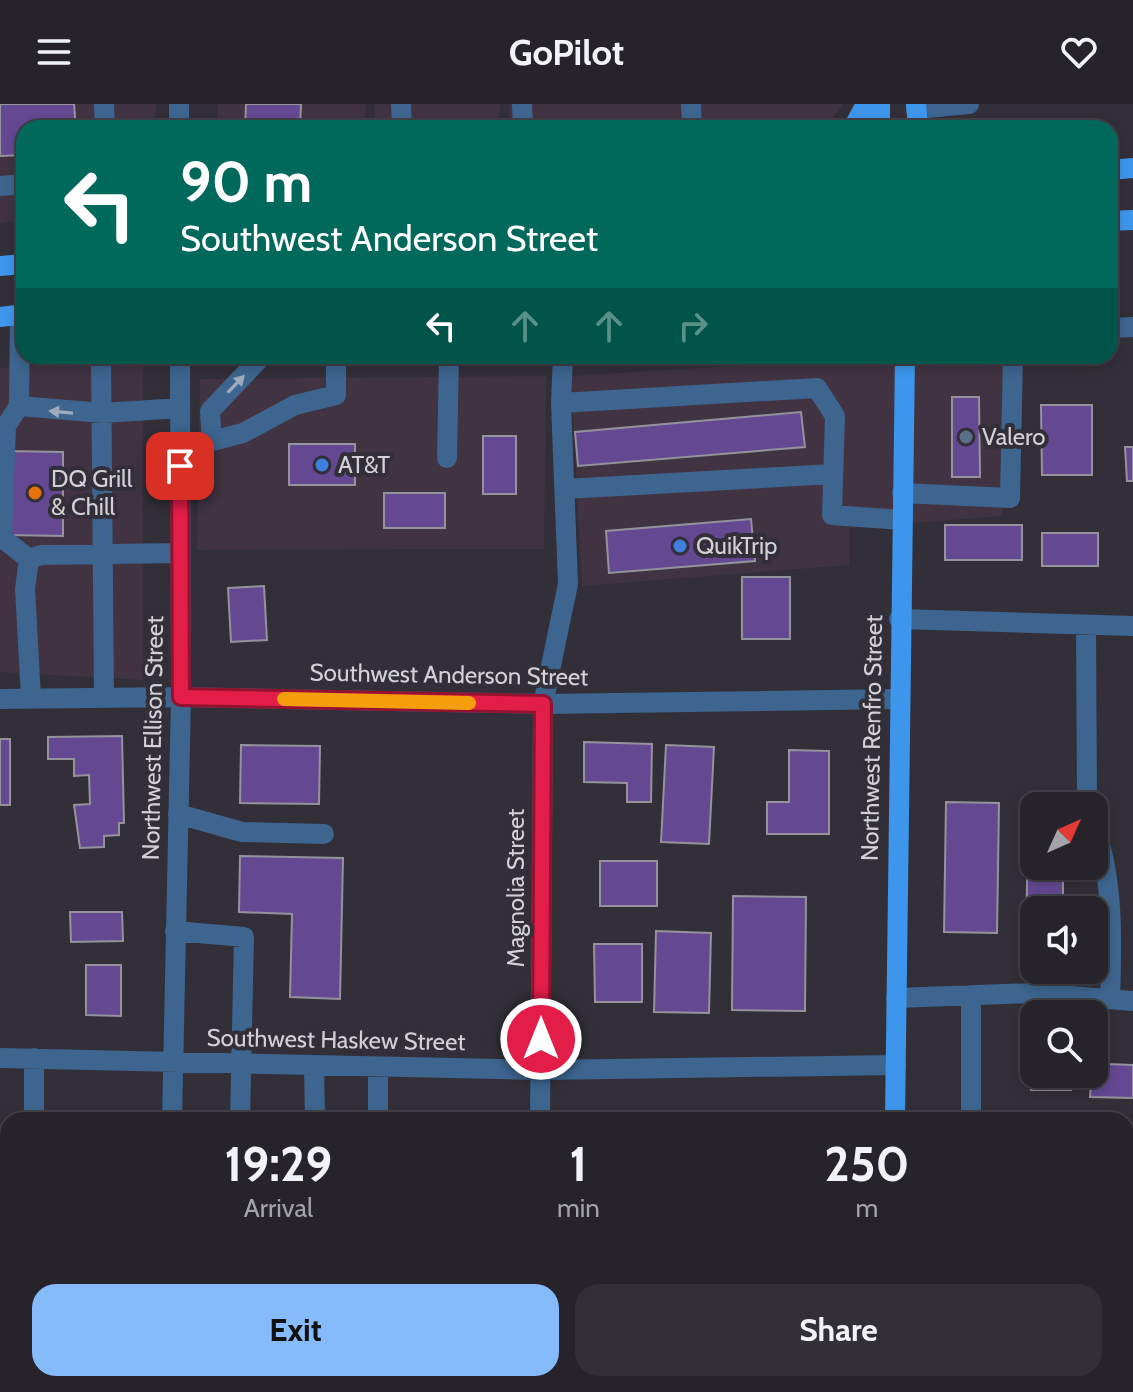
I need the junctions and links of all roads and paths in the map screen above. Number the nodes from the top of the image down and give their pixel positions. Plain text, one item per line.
1 (969, 104) edge
2 (917, 114) edge
3 (15, 315) edge
4 (16, 338) edge
5 (17, 364) edge
6 (101, 364) edge
7 (180, 364) edge
8 (254, 364) edge
9 (336, 364) edge
10 (449, 364) edge
11 (563, 364) edge
12 (905, 364) edge
13 (1013, 364) edge
14 (561, 403) junction
15 (19, 406) junction
16 (180, 408) junction
17 (103, 413) junction
18 (447, 458) dead end
19 (833, 474) junction
20 (565, 489) junction
21 (902, 493) junction
22 (902, 520) junction
23 (180, 553) junction
24 (101, 556) junction
25 (29, 559) junction
26 (899, 619) junction
27 (1086, 625) junction
28 (1133, 626) edge
29 (181, 697) junction
30 (31, 698) junction
31 (104, 698) junction
32 (0, 699) edge
33 (898, 699) junction
34 (543, 704) junction
35 (1087, 792) edge
36 (178, 814) junction
37 (324, 834) dead end
38 (1105, 880) edge
39 (175, 931) junction
40 (971, 995) junction
41 (896, 998) junction
42 (1110, 999) junction
43 (1133, 1001) edge
44 (17, 1058) edge
45 (172, 1063) junction
46 (240, 1064) junction
47 (896, 1065) junction
48 (314, 1066) junction
49 (378, 1067) junction
50 (541, 1070) junction
51 (32, 1112) edge
52 (172, 1112) edge
53 (240, 1112) edge
54 (315, 1112) edge
55 (378, 1112) edge
56 (540, 1112) edge
57 (895, 1112) edge
58 (971, 1112) edge

1 - 2 street
3 - 4 street
5 - 15 street
6 - 17 street
7 - 16 street, Northwest Ellison Street
9 -> 8 street
10 - 18 street
11 - 14 street, Magnolia Street
12 - 21 main road, Northwest Renfro Street
13 - 21 street
14 - 19 street
14 - 20 street, Magnolia Street
17 -> 15 street
15 - 25 street
16 - 17 street
16 - 23 street, Northwest Ellison Street
17 - 24 street
19 - 20 street
19 - 22 street
20 - 34 street, Magnolia Street
21 - 22 main road, Northwest Renfro Street
22 - 26 main road, Northwest Renfro Street
23 - 24 street
23 - 29 street, Northwest Ellison Street
24 - 25 street
24 - 31 street
25 - 30 street
26 - 27 street
26 - 33 main road, Northwest Renfro Street
27 - 28 street
27 - 35 street
29 - 31 street, Southwest Anderson Street
29 - 34 street, Southwest Anderson Street
29 - 36 street, Northwest Ellison Street
30 - 31 street, Southwest Anderson Street
30 - 32 street, Southwest Anderson Street
33 - 34 street, Southwest Anderson Street
33 - 41 main road, Northwest Renfro Street
34 - 50 street, Magnolia Street
36 - 37 street
36 - 39 street, Northwest Ellison Street
38 - 42 street
39 - 45 street, Northwest Ellison Street
39 - 46 street
40 - 41 street
40 - 42 street
40 - 58 street
41 - 47 main road, Northwest Renfro Street
42 - 43 street
44 - 45 street, Southwest Haskew Street
44 - 51 street
45 - 46 street, Southwest Haskew Street
45 - 52 street, Northwest Ellison Street
46 - 48 street, Southwest Haskew Street
46 - 53 street
47 - 50 street, Southwest Haskew Street
47 - 57 main road, Northwest Renfro Street
48 - 49 street, Southwest Haskew Street
48 - 54 street
49 - 50 street, Southwest Haskew Street
49 - 55 street
50 - 56 street, Magnolia Street

